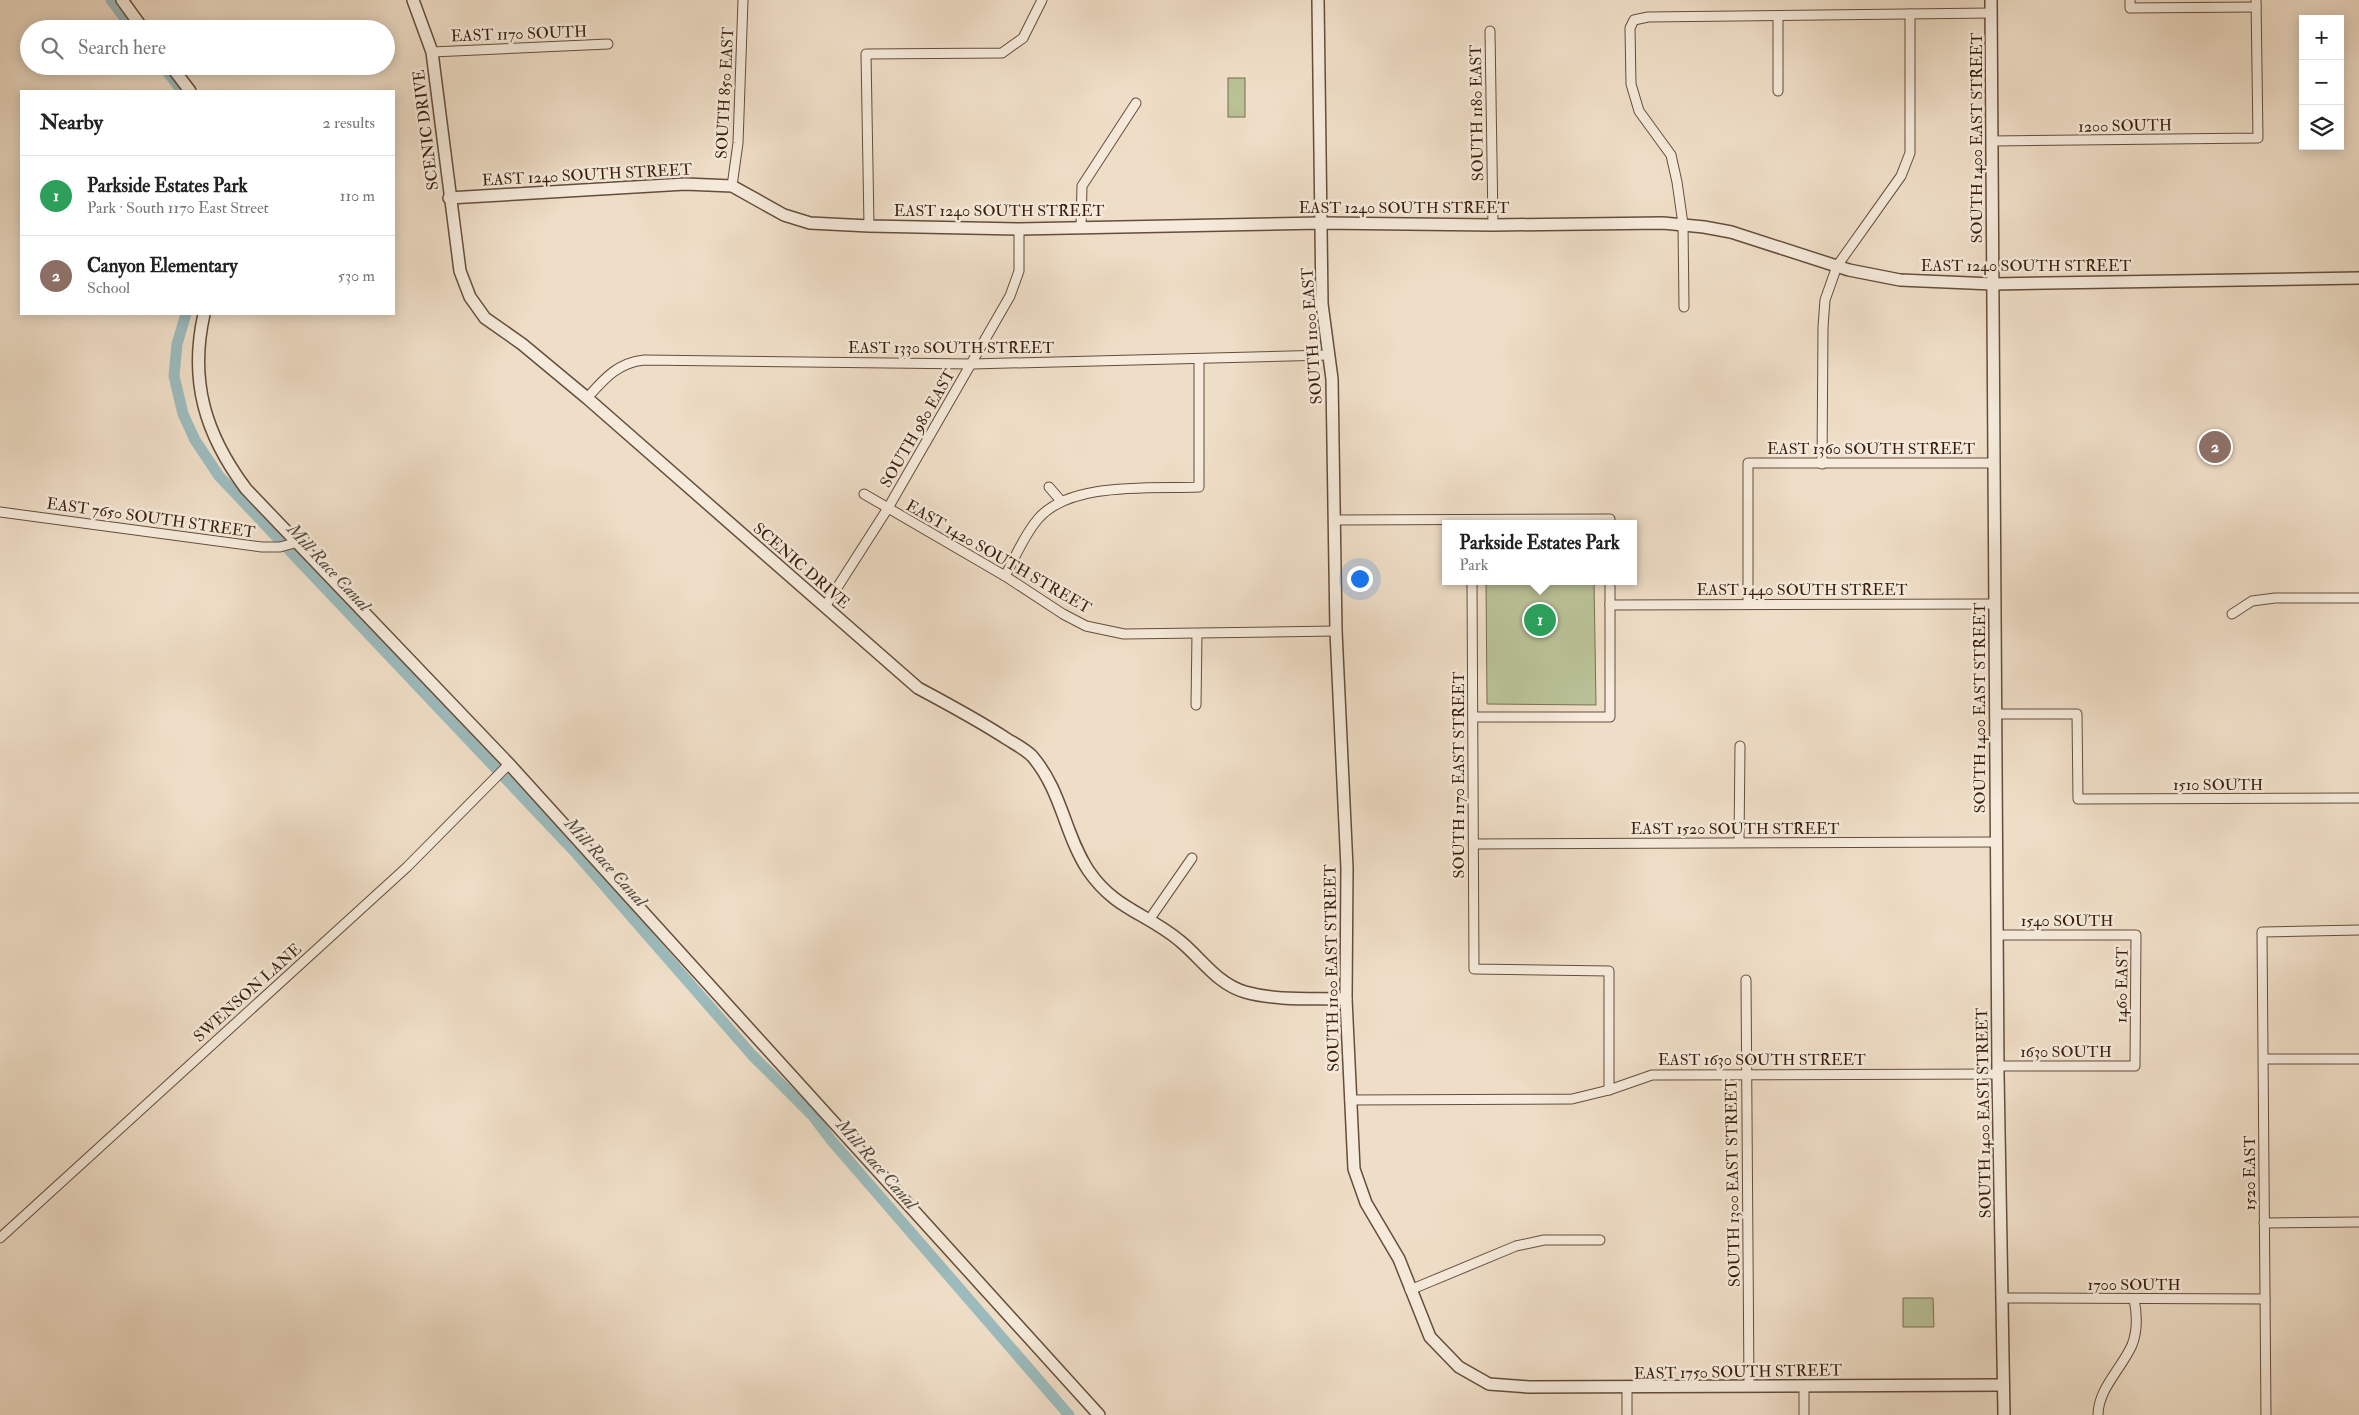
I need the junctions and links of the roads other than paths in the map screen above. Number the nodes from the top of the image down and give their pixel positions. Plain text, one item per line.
1 (122, 0) edge
2 (413, 0) edge
3 (743, 0) edge
4 (1042, 0) edge
5 (1318, 0) edge
6 (1991, 0) edge
7 (2256, 3) edge
8 (2130, 4) edge
9 (1992, 13) junction
10 (1910, 14) junction
11 (1778, 16) junction
12 (136, 20) edge
13 (1490, 32) dead end
14 (608, 44) dead end
15 (432, 52) junction
16 (178, 75) edge
17 (189, 90) edge
18 (1778, 91) dead end
19 (1136, 103) dead end
20 (1992, 141) junction
21 (732, 186) junction
22 (449, 198) junction
23 (1322, 223) junction
24 (1493, 224) junction
25 (1683, 224) junction
26 (869, 226) junction
27 (1082, 227) junction
28 (1019, 228) junction
29 (1837, 266) junction
30 (2359, 278) edge
31 (1993, 284) junction
32 (1684, 307) dead end
33 (204, 315) edge
34 (1329, 355) junction
35 (1199, 359) junction
36 (972, 364) junction
37 (587, 398) junction
38 (1822, 464) junction
39 (1994, 464) junction
40 (1049, 486) dead end
41 (864, 494) dead end
42 (1061, 501) junction
43 (888, 508) junction
44 (0, 512) edge
45 (1335, 520) junction
46 (1442, 521) edge
47 (289, 544) junction
48 (1005, 576) junction
49 (1472, 585) edge
50 (1610, 585) edge
51 (2359, 598) edge
52 (1748, 604) junction
53 (1995, 604) junction
54 (1610, 605) junction
55 (826, 606) junction
56 (2232, 614) dead end
57 (1336, 631) junction
58 (1197, 634) junction
59 (1196, 705) dead end
60 (1996, 714) junction
61 (1474, 717) junction
62 (1740, 746) dead end
63 (507, 766) junction
64 (2359, 798) edge
65 (1739, 842) junction
66 (1996, 842) junction
67 (1474, 844) junction
68 (1192, 858) dead end
69 (1149, 920) junction
70 (2359, 930) edge
71 (1997, 935) junction
72 (2136, 935) joint
73 (1746, 980) dead end
74 (1346, 999) junction
75 (2264, 1059) junction
76 (2359, 1059) edge
77 (2135, 1066) joint
78 (1998, 1070) junction
79 (1746, 1074) junction
80 (1609, 1090) junction
81 (1350, 1100) junction
82 (2264, 1222) junction
83 (2359, 1222) edge
84 (0, 1238) edge
85 (1600, 1240) dead end
86 (1410, 1290) junction
87 (2003, 1298) junction
88 (2134, 1299) junction
89 (2265, 1299) junction
90 (1476, 1377) joint
91 (2003, 1385) junction
92 (1749, 1386) junction
93 (1804, 1386) junction
94 (1627, 1388) junction
95 (1099, 1415) edge
96 (1627, 1415) edge
97 (1804, 1415) edge
98 (2004, 1415) edge
99 (2098, 1415) edge
100 (2266, 1415) edge

1 - 12 street
2 - 15 street, SCENIC DRIVE
3 - 21 street, SOUTH 850 EAST
4 - 26 street
5 - 23 street, SOUTH 1100 EAST
6 - 9 street, SOUTH 1400 EAST STREET
7 - 8 street
7 - 20 street, 1200 SOUTH
9 - 10 street
9 - 20 street, SOUTH 1400 EAST STREET
10 - 11 street
10 - 29 street
11 - 18 street
11 - 25 street
13 - 24 street, SOUTH 1180 EAST
14 - 15 street, EAST 1170 SOUTH
15 - 22 street, SCENIC DRIVE
16 - 17 street
19 - 27 street
20 - 31 street, SOUTH 1400 EAST STREET
21 - 22 street, EAST 1240 SOUTH STREET
21 - 26 street, EAST 1240 SOUTH STREET
22 - 37 street, SCENIC DRIVE
23 - 24 street, EAST 1240 SOUTH STREET
23 - 27 street, EAST 1240 SOUTH STREET
23 - 34 street, SOUTH 1100 EAST
24 - 25 street, EAST 1240 SOUTH STREET
25 - 29 street, EAST 1240 SOUTH STREET
25 - 32 street
26 - 28 street, EAST 1240 SOUTH STREET
27 - 28 street, EAST 1240 SOUTH STREET
28 - 36 street, SOUTH 980 EAST
29 - 31 street, EAST 1240 SOUTH STREET
29 - 38 street
30 - 31 street, EAST 1240 SOUTH STREET
31 - 39 street, SOUTH 1400 EAST STREET
33 - 47 street
34 - 35 street, EAST 1330 SOUTH STREET
34 - 45 street, SOUTH 1100 EAST
35 - 36 street, EAST 1330 SOUTH STREET
35 - 42 street
36 - 37 street, EAST 1330 SOUTH STREET
36 - 43 street, SOUTH 980 EAST
37 - 55 street, SCENIC DRIVE
38 - 39 street, EAST 1360 SOUTH STREET
38 - 52 street, EAST 1360 SOUTH STREET
39 - 53 street, SOUTH 1400 EAST STREET
40 - 42 street
41 - 43 street, EAST 1420 SOUTH STREET
42 - 48 street
43 - 48 street, EAST 1420 SOUTH STREET
43 - 55 street, SOUTH 980 EAST
44 - 47 street, EAST 7650 SOUTH STREET
45 - 46 street
45 - 57 street, SOUTH 1100 EAST STREET
47 - 63 street
48 - 58 street, EAST 1420 SOUTH STREET
49 - 61 street, SOUTH 1170 EAST STREET
50 - 54 street
51 - 56 street
52 - 53 street, EAST 1440 SOUTH STREET
52 - 54 street, EAST 1440 SOUTH STREET
53 - 60 street, SOUTH 1400 EAST STREET
54 - 61 street
55 - 69 street, SCENIC DRIVE
57 - 58 street, EAST 1420 SOUTH STREET
57 - 74 street, SOUTH 1100 EAST STREET
58 - 59 street
60 - 64 street, 1510 SOUTH
60 - 66 street, SOUTH 1400 EAST STREET
61 - 67 street, SOUTH 1170 EAST STREET
62 - 65 street
63 - 84 street, SWENSON LANE
63 - 95 street
65 - 66 street, EAST 1520 SOUTH STREET
65 - 67 street, EAST 1520 SOUTH STREET
66 - 71 street, SOUTH 1400 EAST STREET
67 - 80 street, SOUTH 1170 EAST STREET
68 - 69 street
69 - 74 street, SCENIC DRIVE
70 - 75 street, 1520 EAST
71 - 72 street, 1540 SOUTH
71 - 78 street, SOUTH 1400 EAST STREET
72 - 77 street, 1460 EAST
73 - 79 street, SOUTH 1300 EAST STREET
74 - 81 street, SOUTH 1100 EAST STREET
75 - 76 street
75 - 82 street, 1520 EAST
77 - 78 street, 1630 SOUTH
78 - 79 street, EAST 1630 SOUTH STREET
78 - 87 street, SOUTH 1400 EAST STREET
79 - 80 street, EAST 1630 SOUTH STREET
79 - 92 street, SOUTH 1300 EAST STREET
80 - 81 street, EAST 1630 SOUTH STREET
81 - 86 street, SOUTH 1100 EAST STREET
82 - 83 street
82 - 89 street, 1520 EAST
85 - 86 street
86 - 90 street, SOUTH 1100 EAST STREET
87 - 88 street, 1700 SOUTH
87 - 91 street, SOUTH 1400 EAST STREET
88 - 89 street, 1700 SOUTH
88 - 99 street
89 - 100 street, 1520 EAST
90 - 94 street, EAST 1750 SOUTH STREET
91 - 93 street, EAST 1750 SOUTH STREET
91 - 98 street, SOUTH 1400 EAST STREET
92 - 93 street, EAST 1750 SOUTH STREET
92 - 94 street, EAST 1750 SOUTH STREET
93 - 97 street
94 - 96 street

